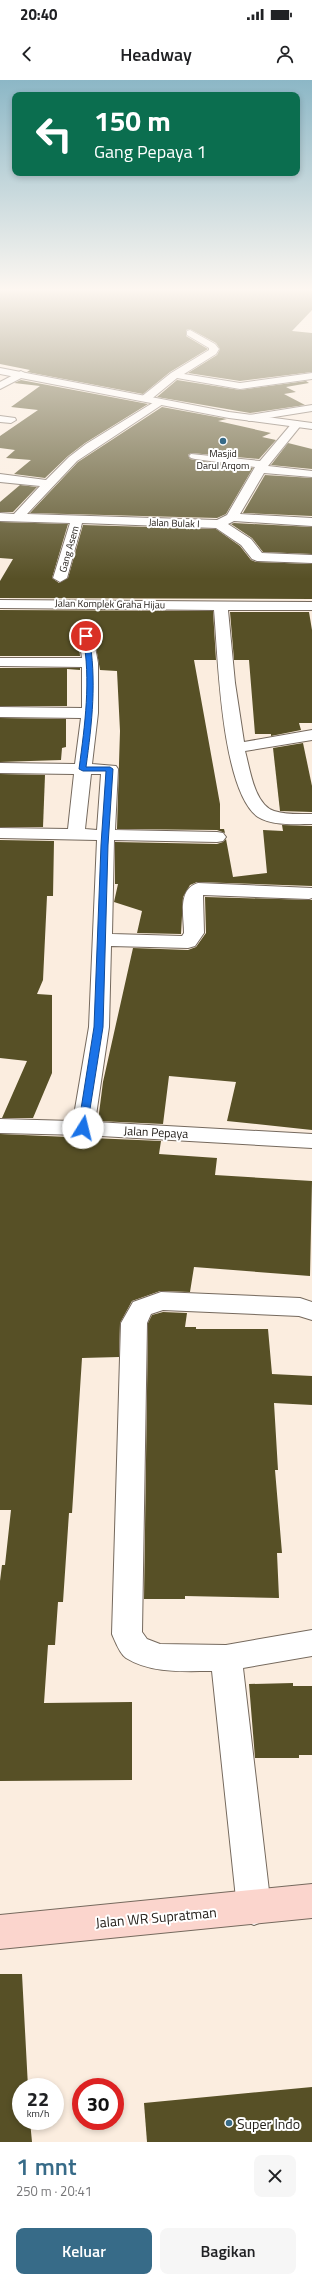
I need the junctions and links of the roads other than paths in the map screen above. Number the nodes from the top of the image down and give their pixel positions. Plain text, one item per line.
1 (82, 386) edge
2 (161, 386) edge
3 (145, 399) junction
4 (159, 402) junction
5 (312, 408) edge
6 (249, 418) junction
7 (0, 419) edge
8 (11, 420) dead end
9 (297, 424) junction
10 (312, 426) edge
11 (194, 456) dead end
12 (262, 467) junction
13 (312, 474) edge
14 (0, 478) edge
15 (50, 484) junction
16 (0, 517) edge
17 (232, 517) junction
18 (17, 518) junction
19 (77, 520) junction
20 (312, 522) edge
21 (219, 524) junction
22 (312, 559) edge
23 (60, 578) dead end
24 (0, 604) edge
25 (221, 605) junction
26 (312, 606) edge
27 (86, 636) dead end
28 (0, 662) edge
29 (91, 662) junction
30 (0, 712) edge
31 (90, 713) junction
32 (312, 735) edge
33 (235, 748) junction
34 (0, 768) edge
35 (83, 769) junction
36 (312, 819) edge
37 (0, 833) edge
38 (76, 834) junction
39 (106, 835) junction
40 (217, 837) dead end
41 (309, 893) dead end
42 (103, 940) junction
43 (0, 1126) edge
44 (83, 1128) junction
45 (312, 1141) edge
46 (312, 1311) edge
47 (312, 1643) edge
48 (226, 1658) junction
49 (312, 1901) edge
50 (254, 1908) junction
51 (0, 1932) edge

1 - 3 street
2 - 3 street
3 - 4 street
4 - 6 street
4 - 15 street
5 - 6 street
6 - 9 street
7 - 8 street
9 - 10 street
9 - 12 street
11 - 12 street
12 - 13 street
12 - 17 street
14 - 15 street
15 - 18 street
16 - 18 street, Jalan Bulak I
17 - 20 street
17 - 21 street, Jalan Bulak I
18 - 19 street, Jalan Bulak I
19 - 21 street, Jalan Bulak I
19 - 23 street, Gang Asem
21 - 22 street
24 - 25 street, Jalan Komplek Graha Hijau
25 - 26 street, Jalan Komplek Graha Hijau
25 - 33 street
27 - 29 street
28 - 29 street
29 - 31 street
30 - 31 street
31 - 35 street
32 - 33 street
33 - 36 street
34 - 35 street
35 - 38 street
35 - 39 street
37 - 38 street
38 - 39 street
39 - 40 street
39 - 42 street
41 - 42 street
42 - 44 street
43 - 44 street, Jalan Pepaya
44 - 45 street, Jalan Pepaya
46 - 48 street
47 - 48 street
48 - 50 street
49 - 50 main road, Jalan WR Supratman
50 - 51 main road, Jalan WR Supratman

